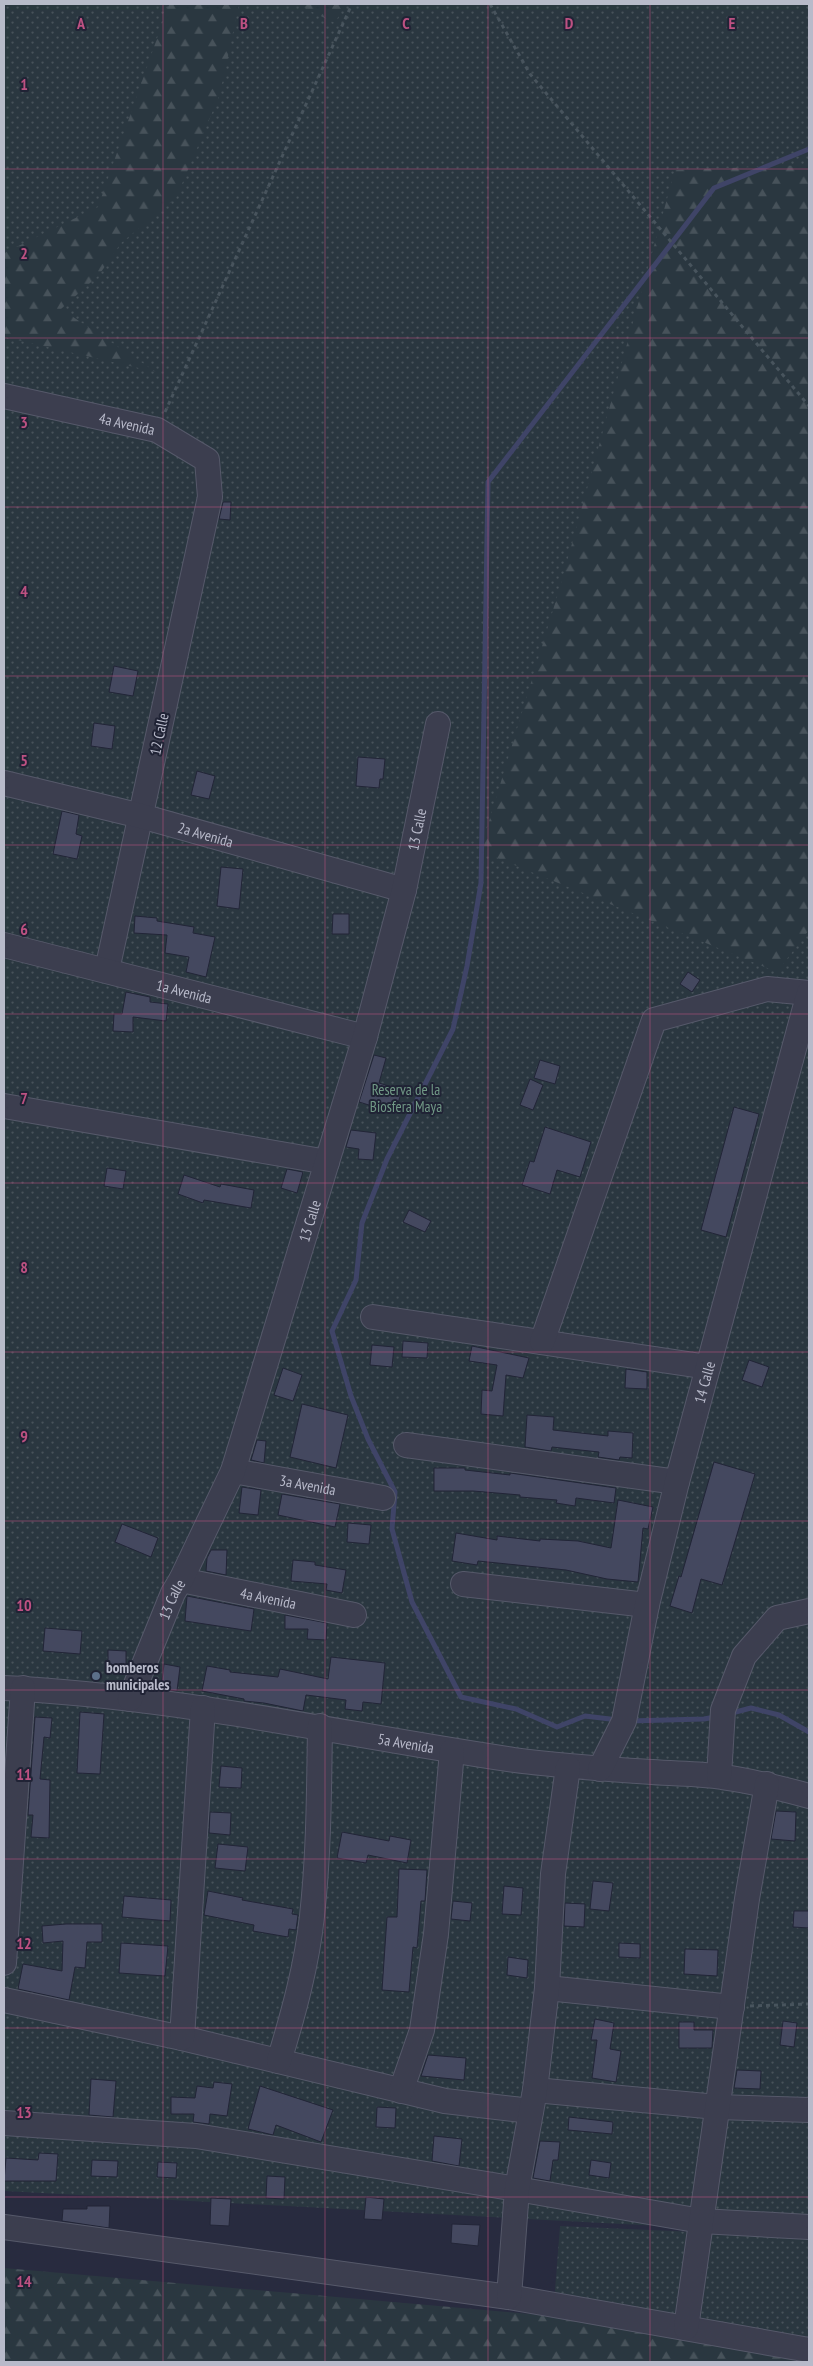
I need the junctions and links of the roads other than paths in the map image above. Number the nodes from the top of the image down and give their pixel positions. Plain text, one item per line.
1 (5, 401) edge
2 (210, 497) joint
3 (438, 724) dead end
4 (4, 782) edge
5 (141, 816) junction
6 (404, 890) junction
7 (4, 945) edge
8 (107, 970) junction
9 (809, 993) edge
10 (365, 1037) junction
11 (4, 1106) edge
12 (327, 1162) junction
13 (373, 1317) dead end
14 (542, 1342) junction
15 (708, 1367) junction
16 (406, 1445) dead end
17 (233, 1471) junction
18 (677, 1482) junction
19 (383, 1498) dead end
20 (181, 1580) junction
21 (462, 1584) dead end
22 (647, 1604) junction
23 (809, 1612) edge
24 (354, 1615) dead end
25 (13, 1688) edge
26 (130, 1699) junction
27 (202, 1708) junction
28 (320, 1726) junction
29 (452, 1751) junction
30 (568, 1767) junction
31 (600, 1769) junction
32 (719, 1776) junction
33 (767, 1784) junction
34 (809, 1796) edge
35 (4, 1950) edge
36 (4, 1963) edge
37 (547, 1988) junction
38 (4, 2000) edge
39 (732, 2007) junction
40 (182, 2038) junction
41 (279, 2061) junction
42 (401, 2091) junction
43 (533, 2100) junction
44 (717, 2107) junction
45 (809, 2110) edge
46 (4, 2123) edge
47 (517, 2189) junction
48 (701, 2222) junction
49 (4, 2227) edge
50 (809, 2227) edge
51 (509, 2297) junction
52 (686, 2328) junction
53 (809, 2350) edge

1 - 2 street, 4a Avenida
2 - 5 street, 12 Calle
3 - 6 street, 13 Calle
4 - 5 street, 2a Avenida
5 - 6 street, 2a Avenida
5 - 8 street, 12 Calle
6 - 10 street, 13 Calle
7 - 8 street, 1a Avenida
8 - 10 street, 1a Avenida
9 - 14 street
9 - 15 street, 14 Calle
10 - 12 street, 13 Calle
11 - 12 street
12 - 17 street, 13 Calle
13 - 14 street
14 - 15 street
15 - 18 street, 14 Calle
16 - 18 street
17 - 19 street, 3a Avenida
17 - 20 street, 13 Calle
18 - 22 street, 14 Calle
20 - 24 street, 4a Avenida
20 - 26 street, 13 Calle
21 - 22 street
22 - 31 street, 14 Calle
23 - 32 street
25 - 26 street, 5a Avenida
25 - 35 street
26 - 27 street, 5a Avenida
27 - 28 street, 5a Avenida
27 - 40 street
28 - 29 street, 5a Avenida
28 - 41 street
29 - 30 street, 5a Avenida
29 - 42 street
30 - 31 street, 5a Avenida
30 - 37 street
31 - 32 street, 5a Avenida
32 - 33 street, 5a Avenida
33 - 34 street, 5a Avenida
33 - 39 street
35 - 36 street
37 - 39 street
37 - 43 street
38 - 40 street
39 - 44 street
40 - 41 street
41 - 42 street
42 - 43 street
43 - 44 street
43 - 47 street
44 - 45 street
44 - 48 street
46 - 47 street
47 - 48 street
47 - 51 street
48 - 50 street
48 - 52 street
49 - 51 street
51 - 52 street
52 - 53 street

